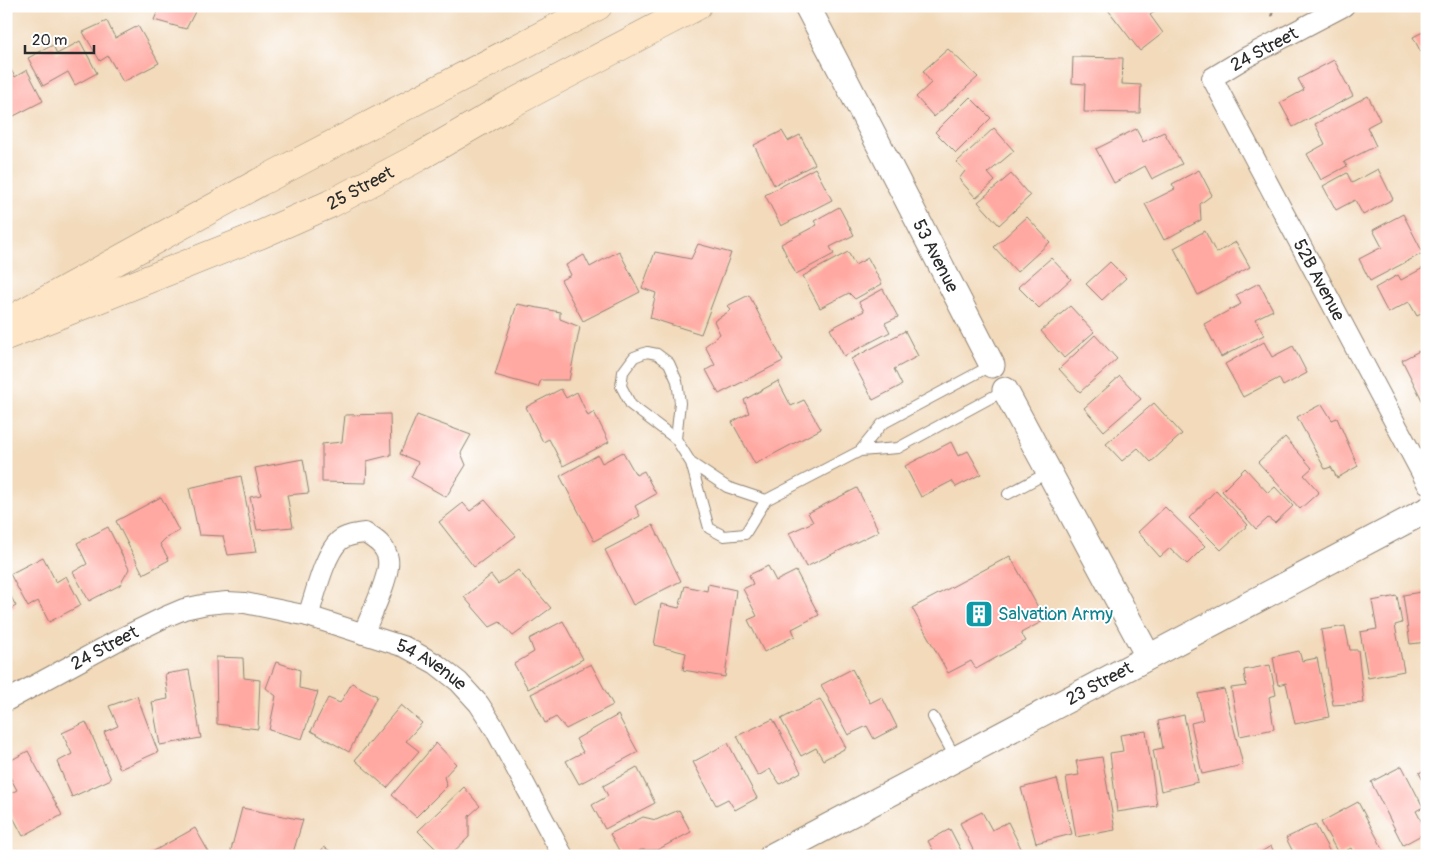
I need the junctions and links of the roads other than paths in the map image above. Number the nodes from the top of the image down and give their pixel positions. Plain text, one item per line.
1 (598, 6) edge
2 (697, 6) edge
3 (807, 6) edge
4 (1344, 6) edge
5 (1212, 78) joint
6 (6, 322) edge
7 (6, 336) edge
8 (992, 365) junction
9 (1005, 390) junction
10 (676, 439) junction
11 (860, 451) junction
12 (691, 463) junction
13 (1049, 472) junction
14 (1427, 483) edge
15 (1008, 494) dead end
16 (766, 500) junction
17 (1427, 510) edge
18 (207, 604) joint
19 (308, 616) junction
20 (363, 634) junction
21 (1148, 656) junction
22 (6, 701) edge
23 (934, 717) dead end
24 (956, 760) junction
25 (564, 856) edge
26 (772, 856) edge

1 - 6 main road
2 - 7 main road, 25 Street
3 - 8 street, 53 Avenue
4 - 5 street, 24 Street
5 - 14 street, 52B Avenue
8 - 9 street
8 - 11 lane
9 - 11 lane
9 - 13 street
10 - 10 lane
10 - 12 lane
11 - 16 lane
12 - 16 lane
12 - 16 lane
13 - 15 lane
13 - 21 street
17 - 21 street, 23 Street
18 - 19 street, 54 Avenue
18 - 22 street, 24 Street
19 - 20 street, 54 Avenue
19 - 20 street
20 - 25 street, 54 Avenue
21 - 24 street, 23 Street
23 - 24 lane
24 - 26 street, 23 Street

